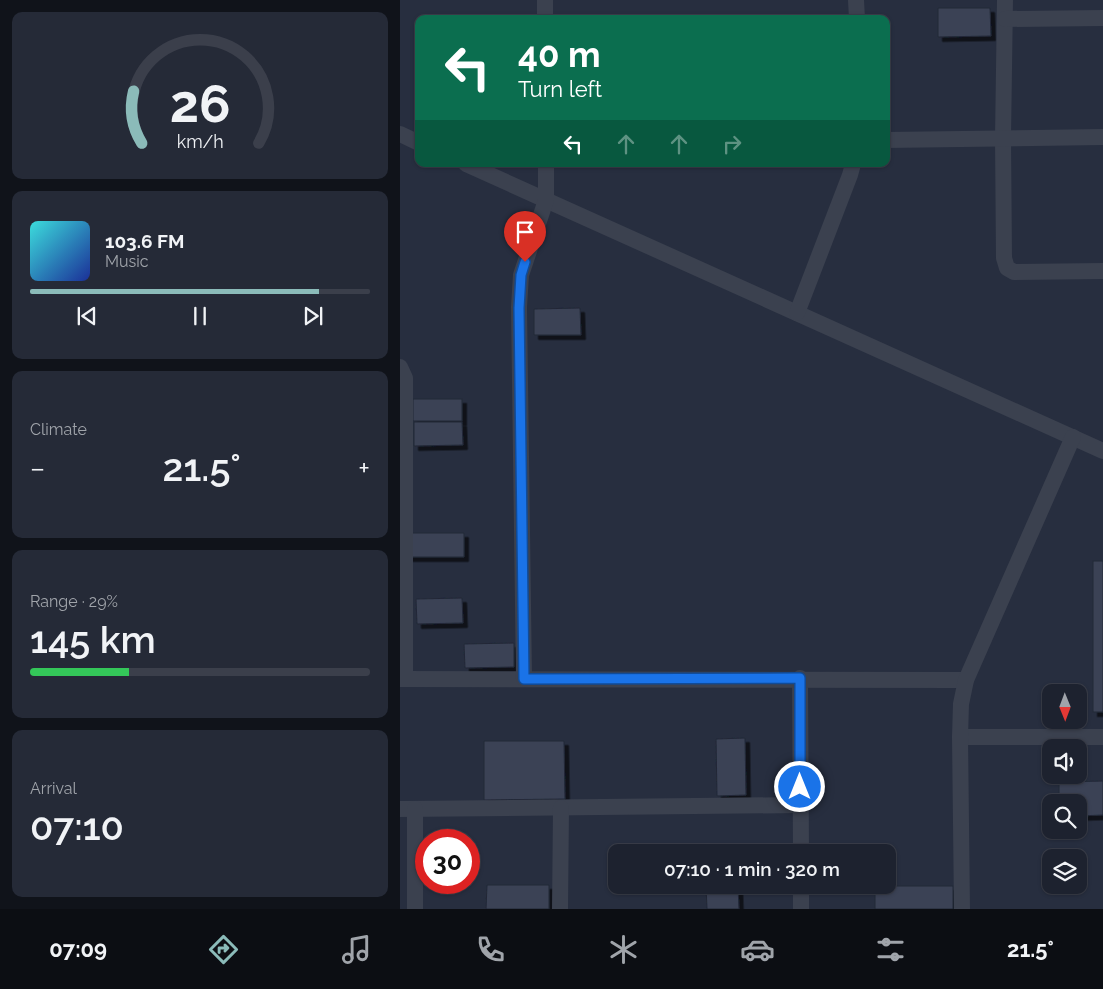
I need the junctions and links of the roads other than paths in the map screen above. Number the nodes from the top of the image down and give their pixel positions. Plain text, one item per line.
1 (545, 0) edge
2 (856, 0) edge
3 (1005, 0) edge
4 (545, 15) edge
5 (856, 15) edge
6 (1103, 18) edge
7 (1006, 19) junction
8 (400, 134) edge
9 (1003, 138) junction
10 (1103, 138) edge
11 (890, 140) edge
12 (415, 141) edge
13 (473, 167) edge
14 (546, 167) edge
15 (851, 167) edge
16 (546, 200) junction
17 (1103, 271) edge
18 (797, 313) junction
19 (400, 367) edge
20 (1073, 437) junction
21 (1103, 451) edge
22 (402, 485) edge
23 (800, 678) junction
24 (403, 679) edge
25 (524, 679) junction
26 (966, 680) junction
27 (960, 737) junction
28 (1103, 737) edge
29 (800, 805) junction
30 (561, 808) junction
31 (408, 809) edge
32 (800, 844) edge
33 (801, 894) edge
34 (415, 909) edge
35 (560, 909) edge
36 (801, 909) edge
37 (962, 909) edge

1 - 4 street
2 - 5 street
3 - 7 street
6 - 7 street
7 - 9 street
8 - 12 street
9 - 10 street
9 - 11 street
9 - 17 street
13 - 16 street
14 - 16 street
15 - 18 street
16 - 18 street
16 - 25 street
18 - 20 street
19 - 22 street
20 - 21 street
20 - 26 street
22 - 24 street
23 - 25 street
23 - 26 street
23 - 29 street
24 - 25 street
26 - 27 street
27 - 28 street
27 - 37 street
29 - 30 street
29 - 32 street
30 - 31 street
30 - 35 street
31 - 34 street
33 - 36 street

